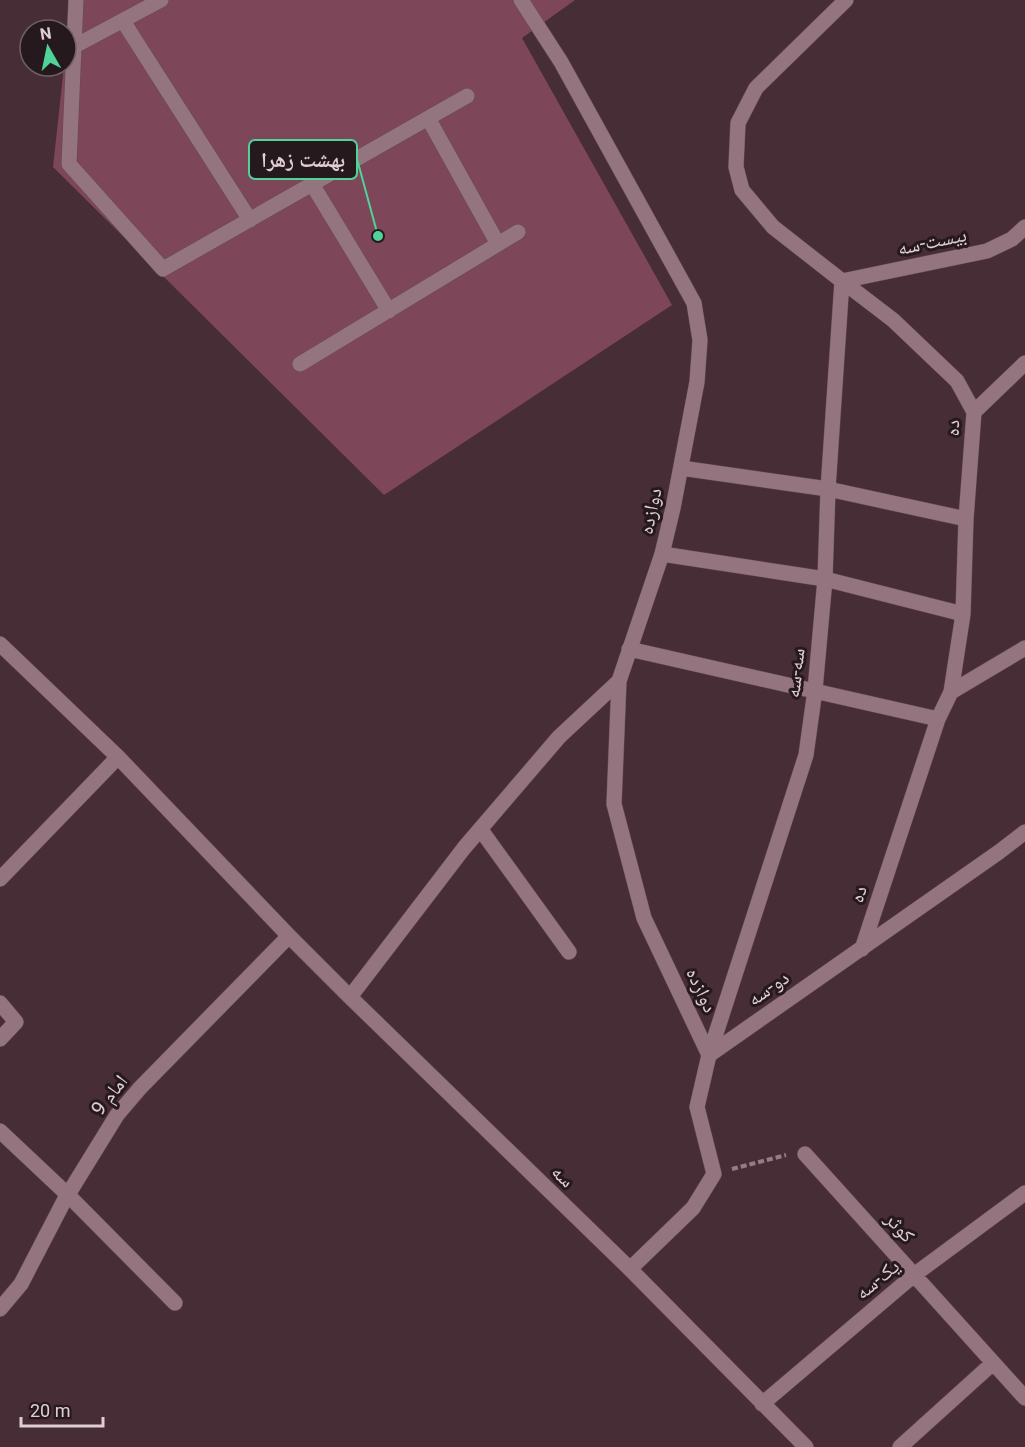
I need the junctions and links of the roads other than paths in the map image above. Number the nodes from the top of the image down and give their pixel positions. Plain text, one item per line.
1 (76, 0) edge
2 (161, 0) edge
3 (520, 0) edge
4 (846, 0) edge
5 (75, 18) edge
6 (123, 21) junction
7 (78, 44) edge
8 (72, 78) edge
9 (467, 96) dead end
10 (428, 118) junction
11 (312, 184) junction
12 (250, 220) junction
13 (1025, 227) edge
14 (518, 232) dead end
15 (498, 244) junction
16 (842, 281) junction
17 (389, 310) junction
18 (1025, 363) edge
19 (300, 364) dead end
20 (974, 412) junction
21 (681, 468) junction
22 (828, 489) junction
23 (966, 519) junction
24 (662, 554) junction
25 (825, 579) junction
26 (963, 614) junction
27 (0, 644) edge
28 (1025, 648) edge
29 (629, 649) junction
30 (619, 681) junction
31 (815, 690) junction
32 (951, 692) junction
33 (938, 719) junction
34 (118, 757) junction
35 (481, 830) junction
36 (1025, 832) edge
37 (0, 879) edge
38 (289, 936) junction
39 (862, 949) junction
40 (569, 952) dead end
41 (350, 998) junction
42 (0, 1003) edge
43 (0, 1039) edge
44 (709, 1055) junction
45 (0, 1131) edge
46 (805, 1154) road end
47 (1025, 1193) edge
48 (68, 1195) junction
49 (630, 1269) junction
50 (914, 1275) junction
51 (175, 1303) dead end
52 (0, 1309) edge
53 (993, 1363) junction
54 (1025, 1398) edge
55 (762, 1404) junction
56 (806, 1447) edge
57 (900, 1447) edge

1 - 5 street
2 - 6 street
3 - 21 street, دوازده
4 - 16 street, ده
6 - 7 street
6 - 12 street
8 - 12 street
9 - 10 street
10 - 11 street
10 - 15 street
11 - 12 street
11 - 17 street
13 - 16 street, بیست-سه
14 - 15 street
15 - 17 street
16 - 20 street, ده
16 - 22 street, سه-سه
17 - 19 street
18 - 20 street
20 - 23 street, ده
21 - 22 street
21 - 24 street, دوازده
22 - 23 street
22 - 25 street, سه-سه
23 - 26 street, ده
24 - 25 street
24 - 29 street, دوازده
25 - 26 street
25 - 31 street, سه-سه
26 - 32 street, ده
27 - 34 street, سه
28 - 32 street
29 - 30 street, دوازده
29 - 31 street
30 - 35 street
30 - 44 street, دوازده
31 - 33 street
31 - 44 street, سه-سه
32 - 33 street, ده
33 - 39 street, ده
34 - 37 street
34 - 38 street, سه
35 - 40 street
35 - 41 street
36 - 39 street, دو-سه
38 - 41 street, سه
38 - 48 street, امام 9
39 - 44 street, دو-سه
41 - 49 street, سه
42 - 43 street
44 - 49 street
45 - 48 street
46 - 50 street, کوثر
47 - 50 street, یک-سه
48 - 51 street
48 - 52 street, امام 9
49 - 55 street, سه
50 - 53 street, کوثر
50 - 55 street, یک-سه
53 - 54 street, کوثر
53 - 57 street
55 - 56 street, سه

